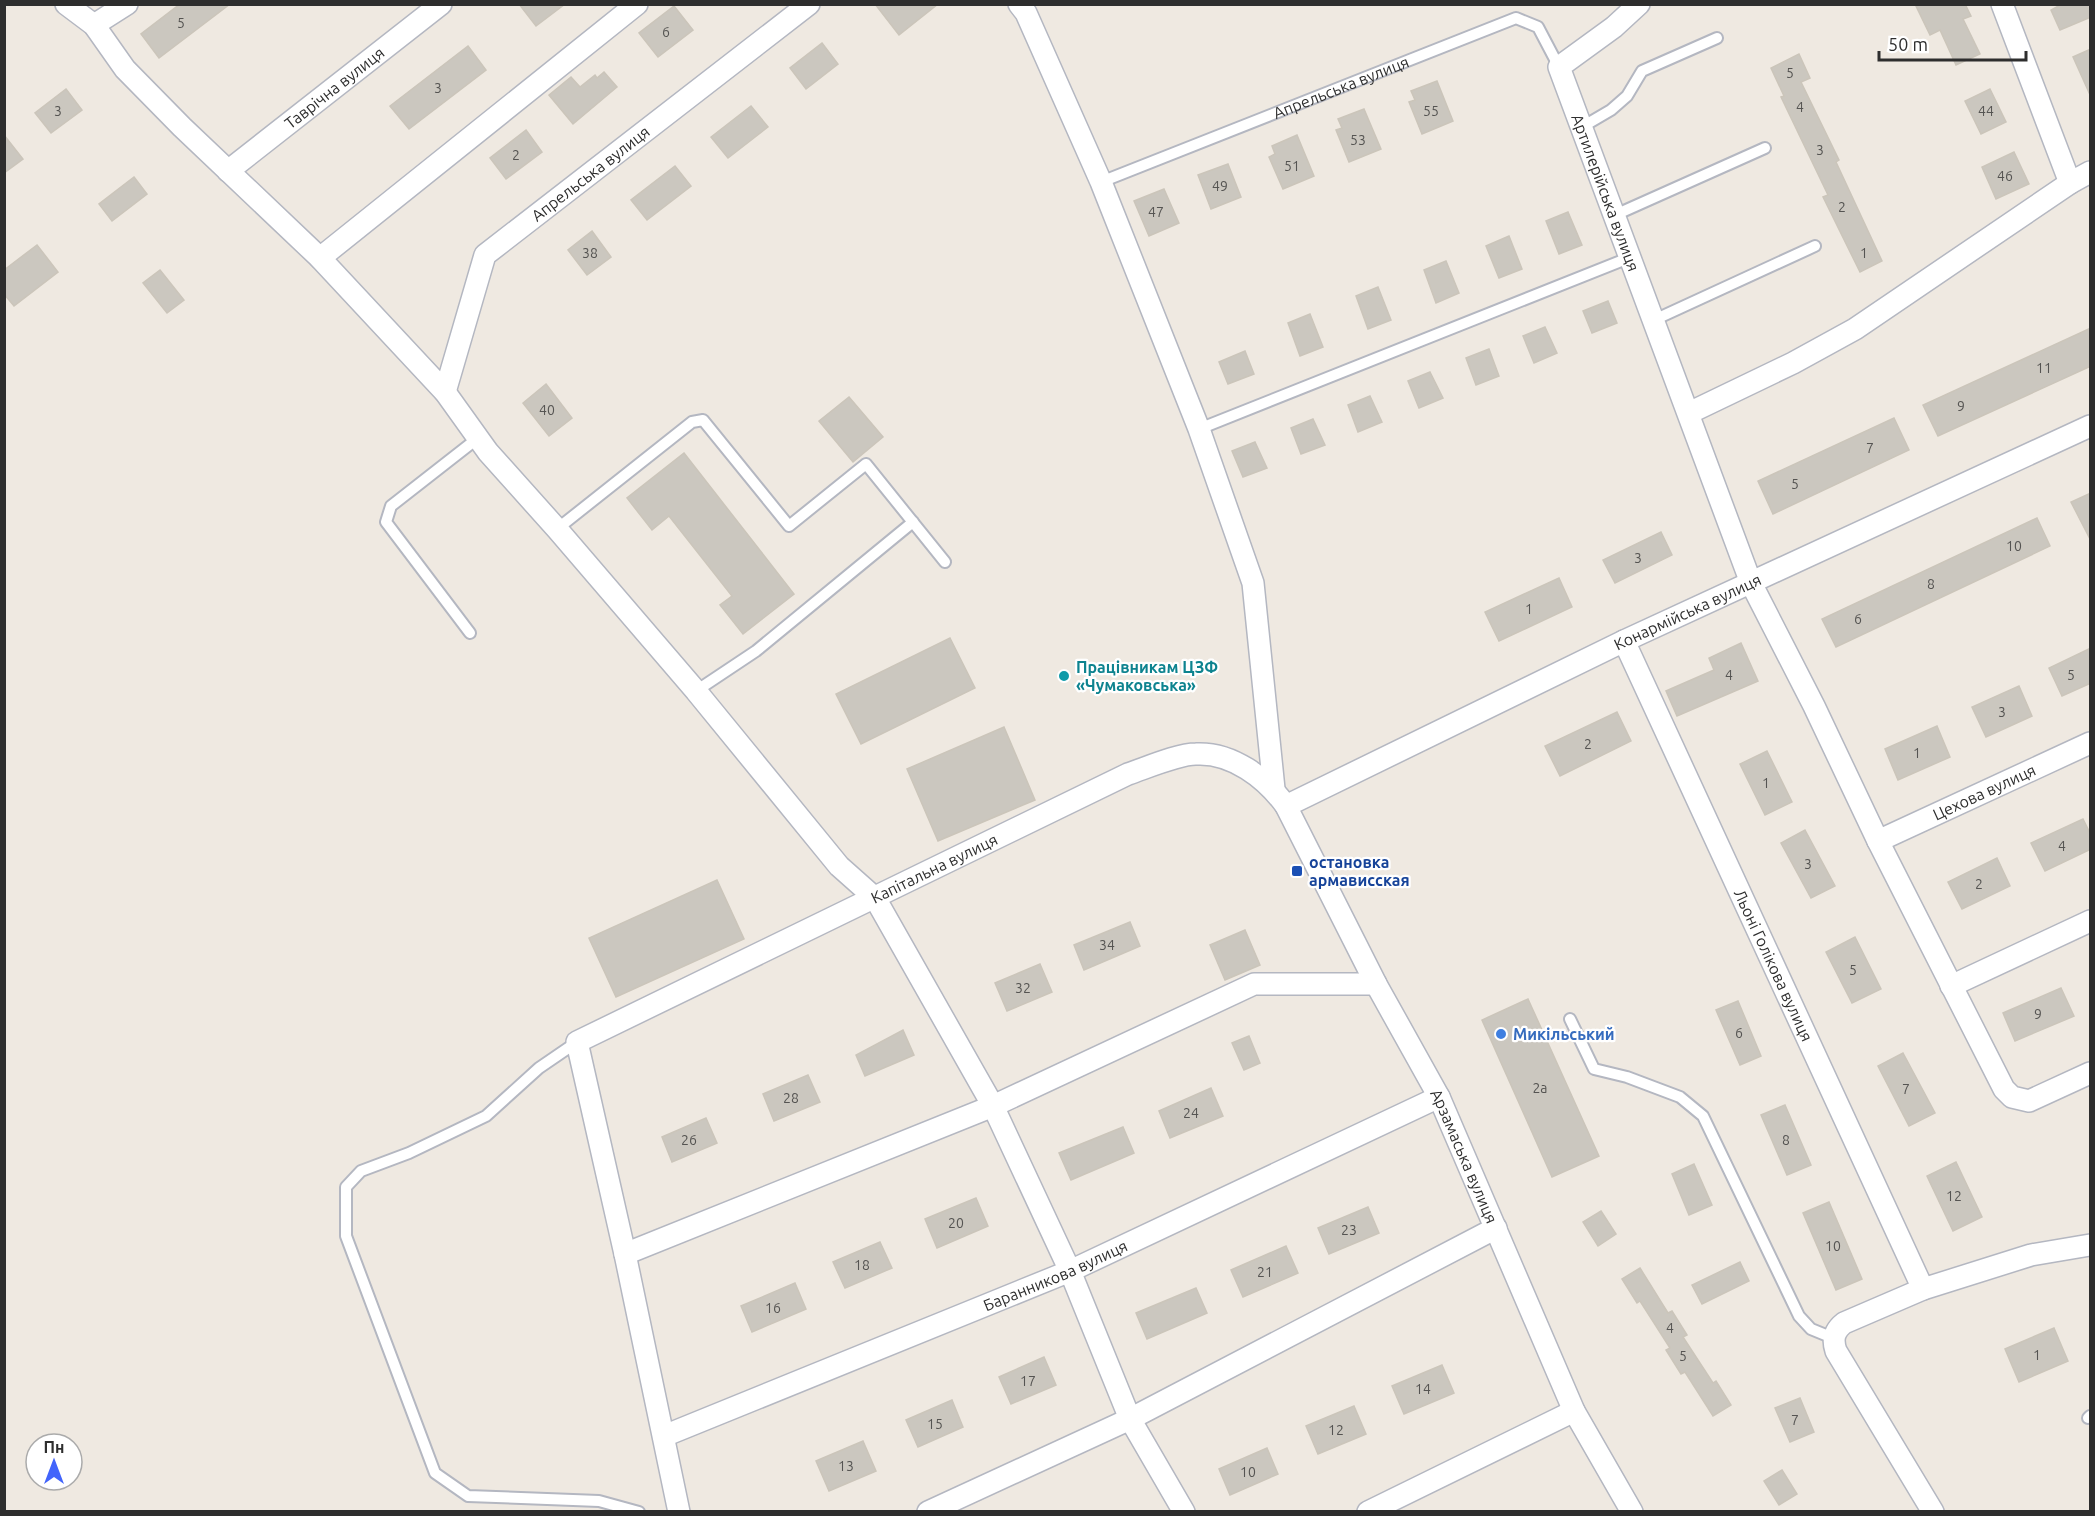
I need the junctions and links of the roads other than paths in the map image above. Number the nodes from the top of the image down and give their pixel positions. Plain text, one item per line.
1 (66, 4) edge
2 (127, 4) edge
3 (441, 4) edge
4 (637, 4) edge
5 (809, 4) edge
6 (1639, 4) edge
7 (2002, 4) edge
8 (1024, 7) edge
9 (94, 25) junction
10 (1717, 38) dead end
11 (1559, 67) junction
12 (1582, 127) junction
13 (1765, 148) dead end
14 (228, 171) junction
15 (2091, 172) edge
16 (1101, 182) junction
17 (2070, 183) junction
18 (1615, 215) junction
19 (1815, 246) dead end
20 (1631, 257) junction
21 (320, 258) junction
22 (1654, 320) junction
23 (445, 392) junction
24 (1689, 413) junction
25 (2091, 426) edge
26 (1199, 429) junction
27 (478, 438) junction
28 (913, 522) junction
29 (557, 529) junction
30 (945, 562) dead end
31 (1751, 583) junction
32 (470, 633) dead end
33 (1624, 641) junction
34 (696, 691) junction
35 (2091, 743) edge
36 (1274, 789) junction
37 (1286, 806) junction
38 (1878, 841) junction
39 (875, 898) junction
40 (2091, 921) edge
41 (1376, 984) junction
42 (1951, 986) junction
43 (1570, 1018) dead end
44 (577, 1042) junction
45 (2091, 1073) edge
46 (1438, 1097) junction
47 (993, 1106) junction
48 (1496, 1228) junction
49 (2091, 1245) edge
50 (625, 1254) junction
51 (1070, 1270) junction
52 (1923, 1289) junction
53 (1839, 1331) junction
54 (1574, 1411) junction
55 (1130, 1419) junction
56 (664, 1436) junction
57 (639, 1512) edge
58 (680, 1512) edge
59 (928, 1512) edge
60 (1184, 1512) edge
61 (1368, 1512) edge
62 (1632, 1512) edge
63 (1933, 1512) edge

1 - 9 street
2 - 9 street
3 - 14 street, Таврічна вулиця
4 - 21 street
5 - 23 street, Апрельська вулиця
6 - 11 street
7 - 17 street
8 - 16 street
9 - 14 street
10 - 12 lane
11 - 12 street, Артилерійська вулиця
11 - 16 lane, Апрельська вулиця
12 - 18 street, Артилерійська вулиця
13 - 18 lane
14 - 21 street
15 - 17 street
16 - 26 street
17 - 24 street
18 - 20 street, Артилерійська вулиця
19 - 22 lane
20 - 22 street, Артилерійська вулиця
20 - 26 lane
21 - 23 street
22 - 24 street, Артилерійська вулиця
23 - 27 street
24 - 31 street, Артилерійська вулиця
25 - 31 street, Конармійська вулиця
26 - 36 street
27 - 29 street
27 - 32 lane
28 - 29 lane
28 - 30 lane
28 - 34 lane
29 - 34 street
31 - 33 street, Конармійська вулиця
31 - 38 street, Артилерійська вулиця
33 - 37 street, Конармійська вулиця
33 - 52 street, Льоні Голікова вулиця
34 - 39 street
35 - 38 street, Цехова вулиця
36 - 37 street, Капітальна вулиця
36 - 39 street, Капітальна вулиця
37 - 41 street, Арзамаська вулиця
38 - 42 street, Артилерійська вулиця
39 - 44 street, Капітальна вулиця
39 - 47 street
40 - 42 street
41 - 46 street, Арзамаська вулиця
41 - 47 street
42 - 45 street, Артилерійська вулиця
43 - 53 lane
44 - 50 street
44 - 57 lane
46 - 48 street, Арзамаська вулиця
46 - 51 street, Баранникова вулиця
47 - 50 street
47 - 51 street
48 - 54 street, Арзамаська вулиця
48 - 55 street
49 - 52 street
50 - 56 street
51 - 55 street
51 - 56 street, Баранникова вулиця
52 - 53 street
53 - 63 street
54 - 61 street
54 - 62 street, Арзамаська вулиця
55 - 59 street
55 - 60 street
56 - 58 street

